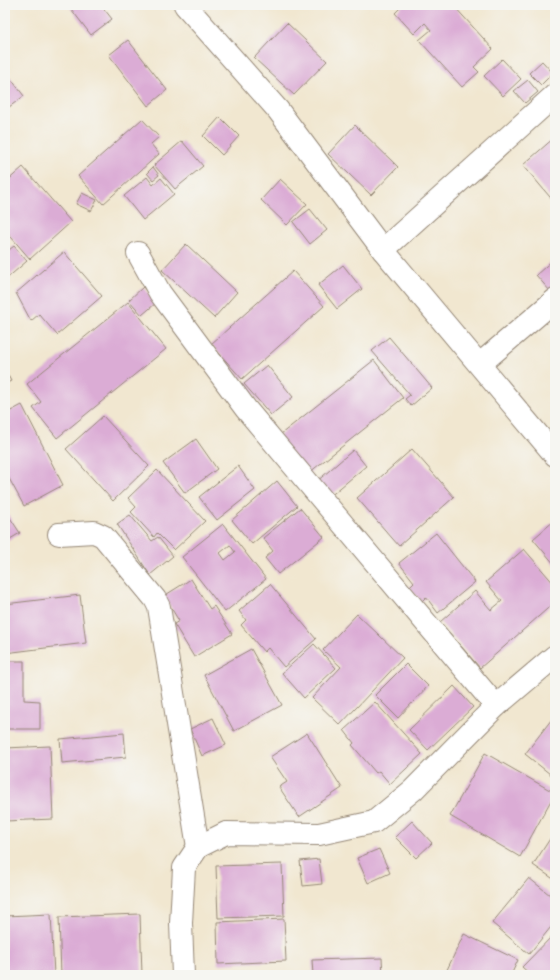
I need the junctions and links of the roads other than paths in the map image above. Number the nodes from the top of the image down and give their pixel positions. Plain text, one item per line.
1 (185, 5) edge
2 (555, 95) edge
3 (383, 250) junction
4 (138, 253) dead end
5 (555, 300) edge
6 (480, 364) junction
7 (555, 455) edge
8 (59, 534) dead end
9 (555, 656) edge
10 (496, 706) junction
11 (198, 847) junction
12 (182, 975) edge

1 - 3 street
2 - 3 street
3 - 6 street
4 - 10 street
5 - 6 street
6 - 7 street
8 - 11 street
9 - 10 street
10 - 11 street
11 - 12 street

